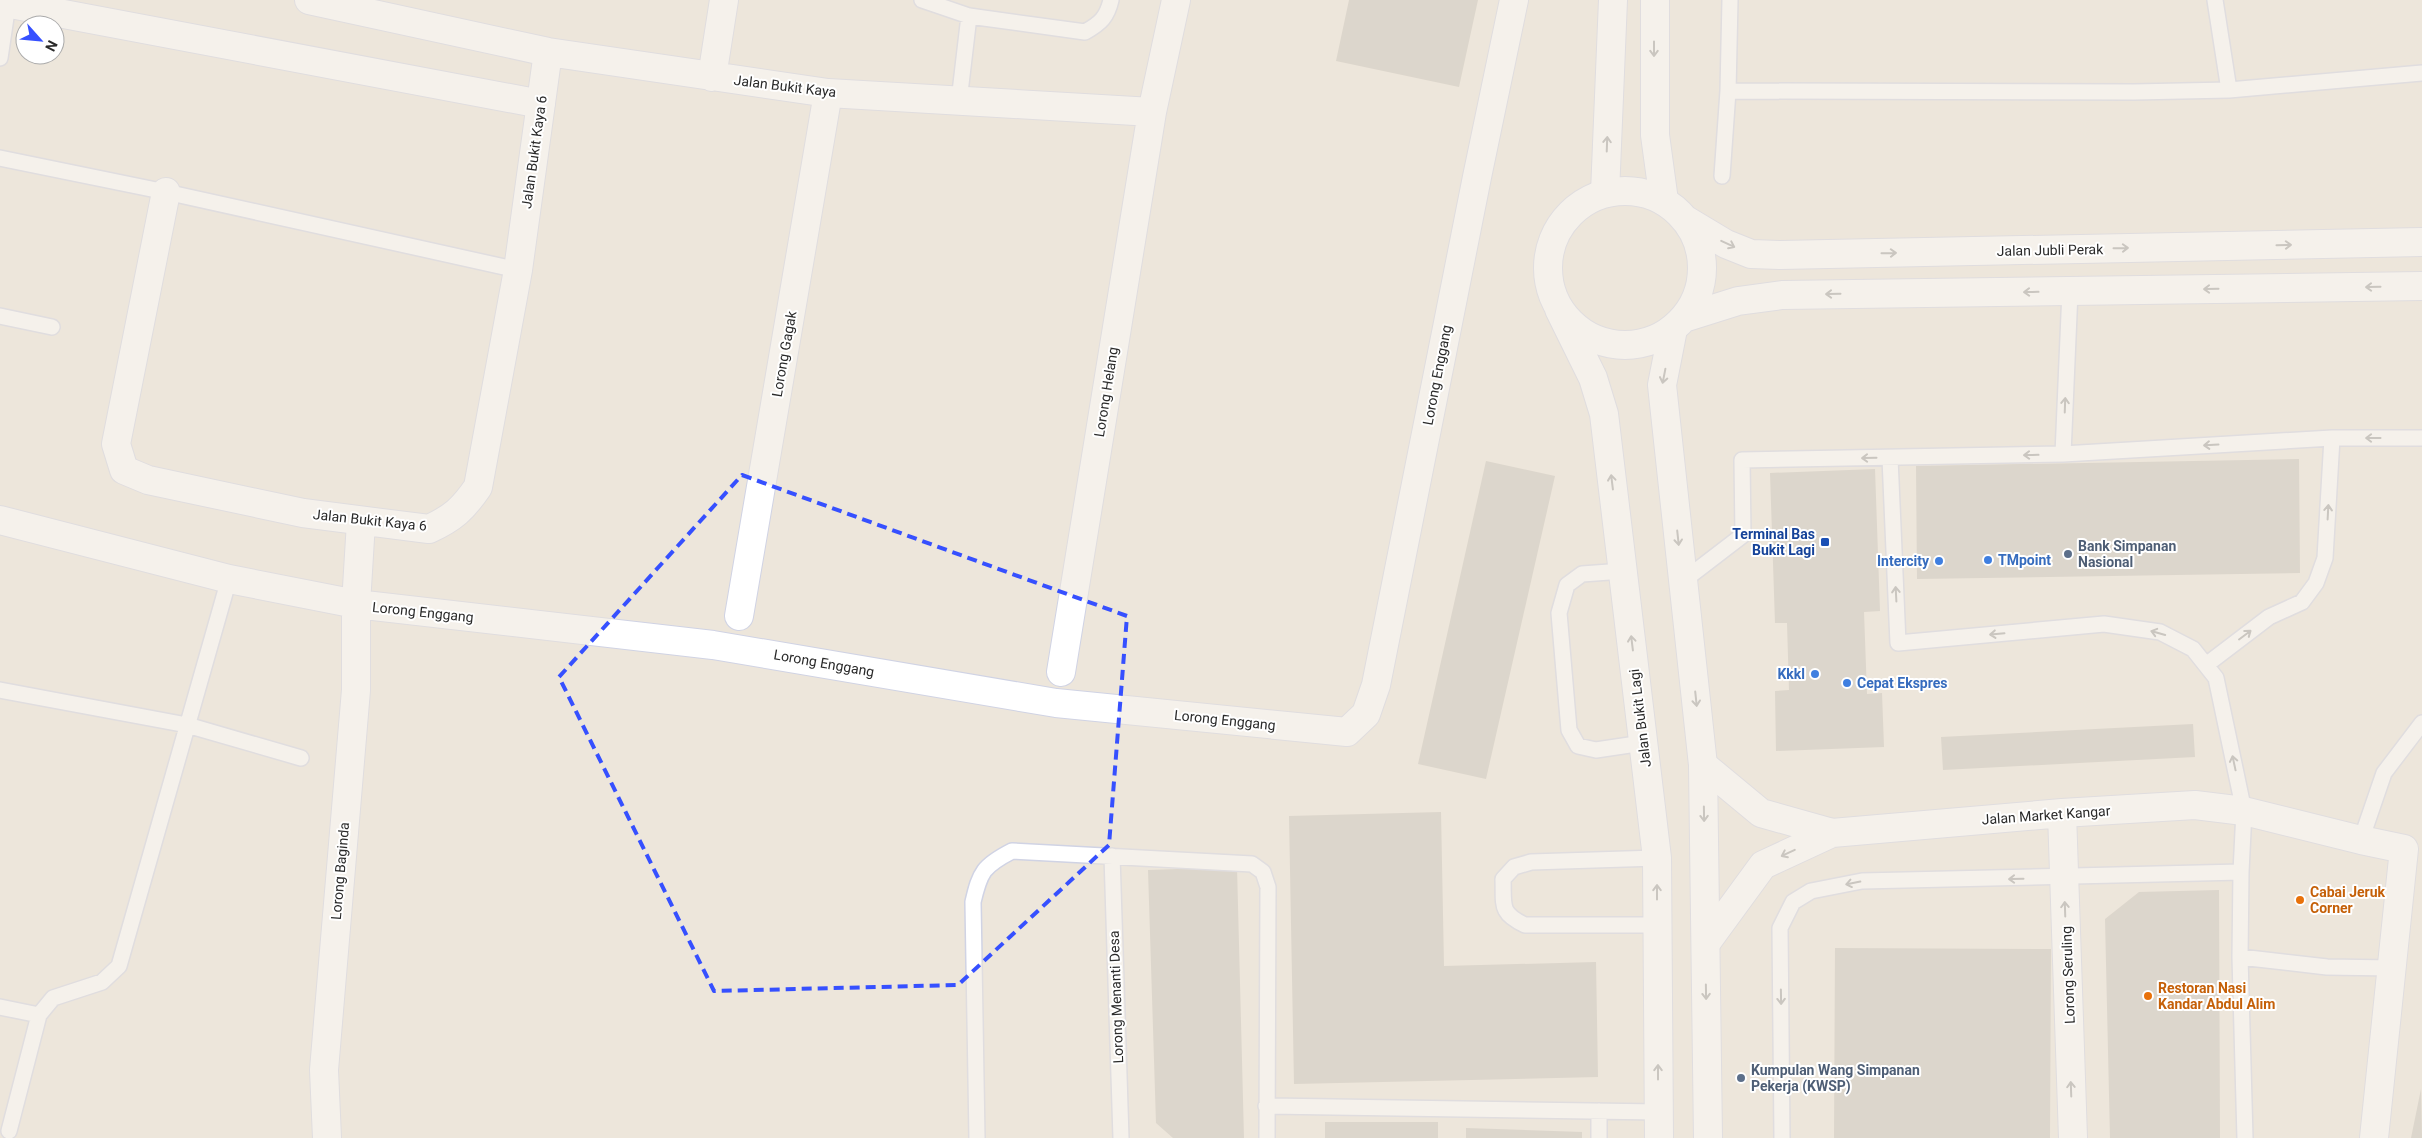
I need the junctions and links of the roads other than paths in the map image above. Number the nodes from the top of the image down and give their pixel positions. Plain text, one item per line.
1 (309, 0) edge
2 (724, 0) edge
3 (922, 0) edge
4 (1111, 0) edge
5 (1176, 0) edge
6 (1514, 0) edge
7 (1613, 0) edge
8 (1655, 0) edge
9 (1730, 0) edge
10 (2215, 0) edge
11 (6, 2) edge
12 (352, 4) edge
13 (969, 16) junction
14 (548, 52) junction
15 (0, 58) edge
16 (2422, 73) edge
17 (712, 77) junction
18 (2228, 90) junction
19 (1728, 91) junction
20 (828, 93) junction
21 (959, 101) junction
22 (541, 104) junction
23 (1152, 112) junction
24 (0, 158) edge
25 (1722, 176) dead end
26 (166, 192) junction
27 (1605, 193) junction
28 (1664, 201) junction
29 (1686, 220) junction
30 (2422, 242) edge
31 (518, 270) junction
32 (2422, 286) edge
33 (2070, 291) junction
34 (1559, 309) junction
35 (0, 316) edge
36 (1679, 323) junction
37 (52, 327) dead end
38 (2332, 438) junction
39 (2422, 438) edge
40 (2063, 454) junction
41 (1890, 458) junction
42 (0, 520) edge
43 (361, 522) junction
44 (1623, 571) junction
45 (229, 578) junction
46 (1683, 580) junction
47 (356, 604) junction
48 (739, 616) dead end
49 (2206, 665) junction
50 (1061, 672) dead end
51 (0, 690) edge
52 (2422, 724) edge
53 (187, 725) junction
54 (1643, 743) junction
55 (301, 758) dead end
56 (1703, 765) junction
57 (2244, 811) junction
58 (2062, 813) junction
59 (1832, 833) junction
60 (2361, 840) junction
61 (2413, 852) edge
62 (1112, 856) junction
63 (1657, 858) junction
64 (2240, 872) junction
65 (2064, 878) junction
66 (1657, 925) junction
67 (1706, 943) junction
68 (2240, 957) junction
69 (2392, 968) junction
70 (0, 1007) edge
71 (39, 1015) junction
72 (1266, 1106) junction
73 (1599, 1111) junction
74 (1659, 1125) edge
75 (9, 1131) dead end
76 (327, 1138) edge
77 (976, 1138) edge
78 (1121, 1138) edge
79 (1267, 1138) edge
80 (1598, 1138) edge
81 (1708, 1138) edge
82 (1782, 1138) edge
83 (2073, 1138) edge
84 (2245, 1138) edge
85 (2374, 1138) edge

1 - 12 street, Jalan Bukit Kaya
2 - 17 street
3 - 13 lane
4 - 13 lane
5 - 23 street
6 - 47 street, Lorong Enggang
27 -> 7 street
8 -> 28 street
9 - 19 lane
10 - 18 lane
11 - 15 lane
11 - 22 street
12 - 14 street, Jalan Bukit Kaya
13 - 21 lane
14 - 17 street, Jalan Bukit Kaya
14 - 22 street, Jalan Bukit Kaya 6
16 - 18 lane
17 - 20 street, Jalan Bukit Kaya
18 - 19 lane
19 - 25 lane
20 - 21 street, Jalan Bukit Kaya
20 - 48 street, Lorong Gagak
21 - 23 street, Jalan Bukit Kaya
22 - 31 street, Jalan Bukit Kaya 6
23 - 50 street, Lorong Helang
24 - 26 lane
26 - 31 lane
26 - 43 street, Jalan Bukit Kaya 6
27 - 28 street
27 - 34 street
28 - 29 street
29 -> 30 street, Jalan Jubli Perak
29 - 36 street
31 - 43 street, Jalan Bukit Kaya 6
32 -> 33 street
33 -> 36 street
40 -> 33 lane
34 - 36 street
44 -> 34 street, Jalan Bukit Lagi
35 - 37 lane
36 -> 46 street
39 -> 38 lane
38 -> 40 lane
49 -> 38 lane
40 -> 41 lane
41 -> 46 lane
49 -> 41 lane
42 - 45 street, Lorong Enggang
43 - 47 street, Lorong Baginda
54 -> 44 street, Jalan Bukit Lagi
44 - 54 lane
45 - 47 street, Lorong Enggang
45 - 53 lane
46 -> 56 street
47 - 76 street, Lorong Baginda
57 -> 49 lane
51 - 53 lane
52 - 60 lane
53 - 55 lane
53 - 71 lane
54 - 63 street, Jalan Bukit Lagi
56 - 59 street, Jalan Market Kangar
56 -> 67 street
57 - 58 street, Jalan Market Kangar
57 - 60 street, Jalan Market Kangar
57 - 64 lane
58 - 59 street, Jalan Market Kangar
58 - 65 street, Lorong Seruling
59 -> 67 street
60 - 61 street, Jalan Market Kangar
61 - 69 street
62 - 72 lane
62 - 77 lane
62 - 78 lane, Lorong Menanti Desa
66 -> 63 street, Jalan Bukit Lagi
63 - 66 lane
64 - 65 lane
64 - 68 lane
65 -> 82 lane
83 -> 65 street, Lorong Seruling
74 -> 66 street, Jalan Bukit Lagi
67 -> 81 street
68 - 69 lane
68 - 84 lane
69 - 85 street
70 - 71 lane
71 - 75 lane
72 - 73 lane
72 - 79 lane
73 - 74 lane
73 - 80 lane

